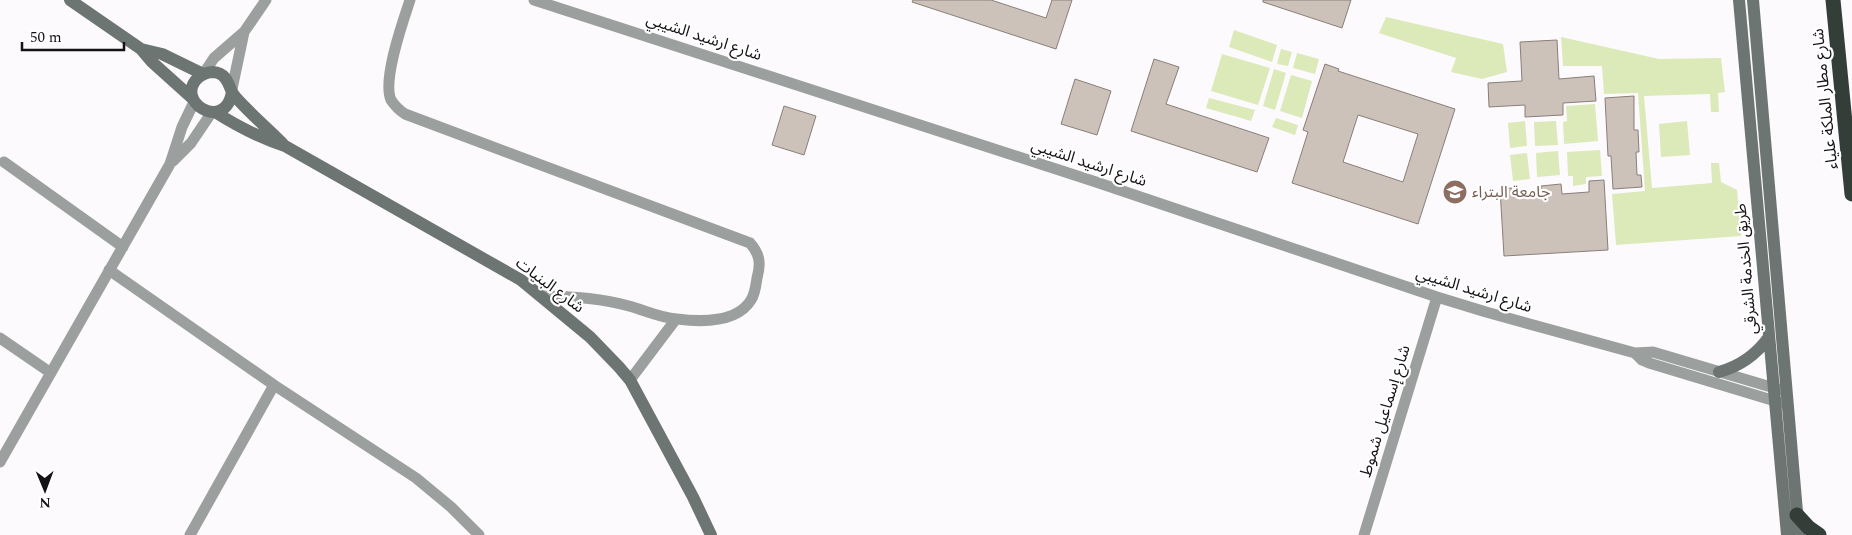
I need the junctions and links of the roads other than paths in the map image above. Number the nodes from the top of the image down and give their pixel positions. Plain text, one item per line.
1 (70, 0) edge
2 (266, 0) edge
3 (410, 0) edge
4 (534, 0) edge
5 (1739, 0) edge
6 (1753, 0) edge
7 (1833, 0) edge
8 (244, 32) junction
9 (142, 49) junction
10 (203, 74) junction
11 (232, 90) junction
12 (193, 100) junction
13 (214, 112) junction
14 (285, 146) junction
15 (4, 162) dead end
16 (170, 164) junction
17 (1852, 194) edge
18 (123, 247) junction
19 (109, 270) junction
20 (541, 296) junction
21 (1437, 297) junction
22 (676, 320) junction
23 (1769, 337) junction
24 (0, 338) edge
25 (1635, 353) junction
26 (1719, 372) junction
27 (51, 373) junction
28 (630, 380) junction
29 (274, 385) junction
30 (1780, 390) junction
31 (1781, 403) junction
32 (0, 462) edge
33 (1797, 515) junction
34 (190, 535) edge
35 (479, 535) edge
36 (711, 535) edge
37 (1364, 535) edge
38 (1787, 535) edge
39 (1799, 535) edge
40 (1819, 535) edge

1 - 9 street
2 - 8 street
3 - 22 street
4 - 21 street, شارع ارشيد الشيبي
5 - 23 street, طريق الخدمة الشرقي
6 - 30 street, طريق الخدمة الشرقي
7 - 17 highway, شارع مطار الملكة علياء
8 - 10 street
8 - 11 street
9 - 10 street
9 - 12 street
10 - 11 street
10 - 12 street
11 - 13 street
11 - 14 street, شارع البنيات
12 - 13 street
12 - 16 street
13 - 14 street, شارع البنيات
13 - 16 street
14 - 20 street, شارع البنيات
15 - 18 street
16 - 18 street
18 - 19 street
19 - 27 street
19 - 29 street
20 - 22 street
20 - 28 street, شارع البنيات
21 - 25 street, شارع ارشيد الشيبي
21 - 37 street, شارع إسماعيل شموط
22 - 28 street
23 - 26 street
23 - 30 street, طريق الخدمة الشرقي
24 - 27 street
25 - 26 street, شارع ارشيد الشيبي
25 - 31 street, شارع ارشيد الشيبي
26 - 30 street, شارع ارشيد الشيبي
27 - 32 street
28 - 36 street, شارع البنيات
29 - 34 street
29 - 35 street
30 - 31 street, طريق الخدمة الشرقي
31 - 33 street, طريق الخدمة الشرقي
31 - 38 street, طريق الخدمة الشرقي
33 - 39 street, طريق الخدمة الشرقي
33 - 40 highway

